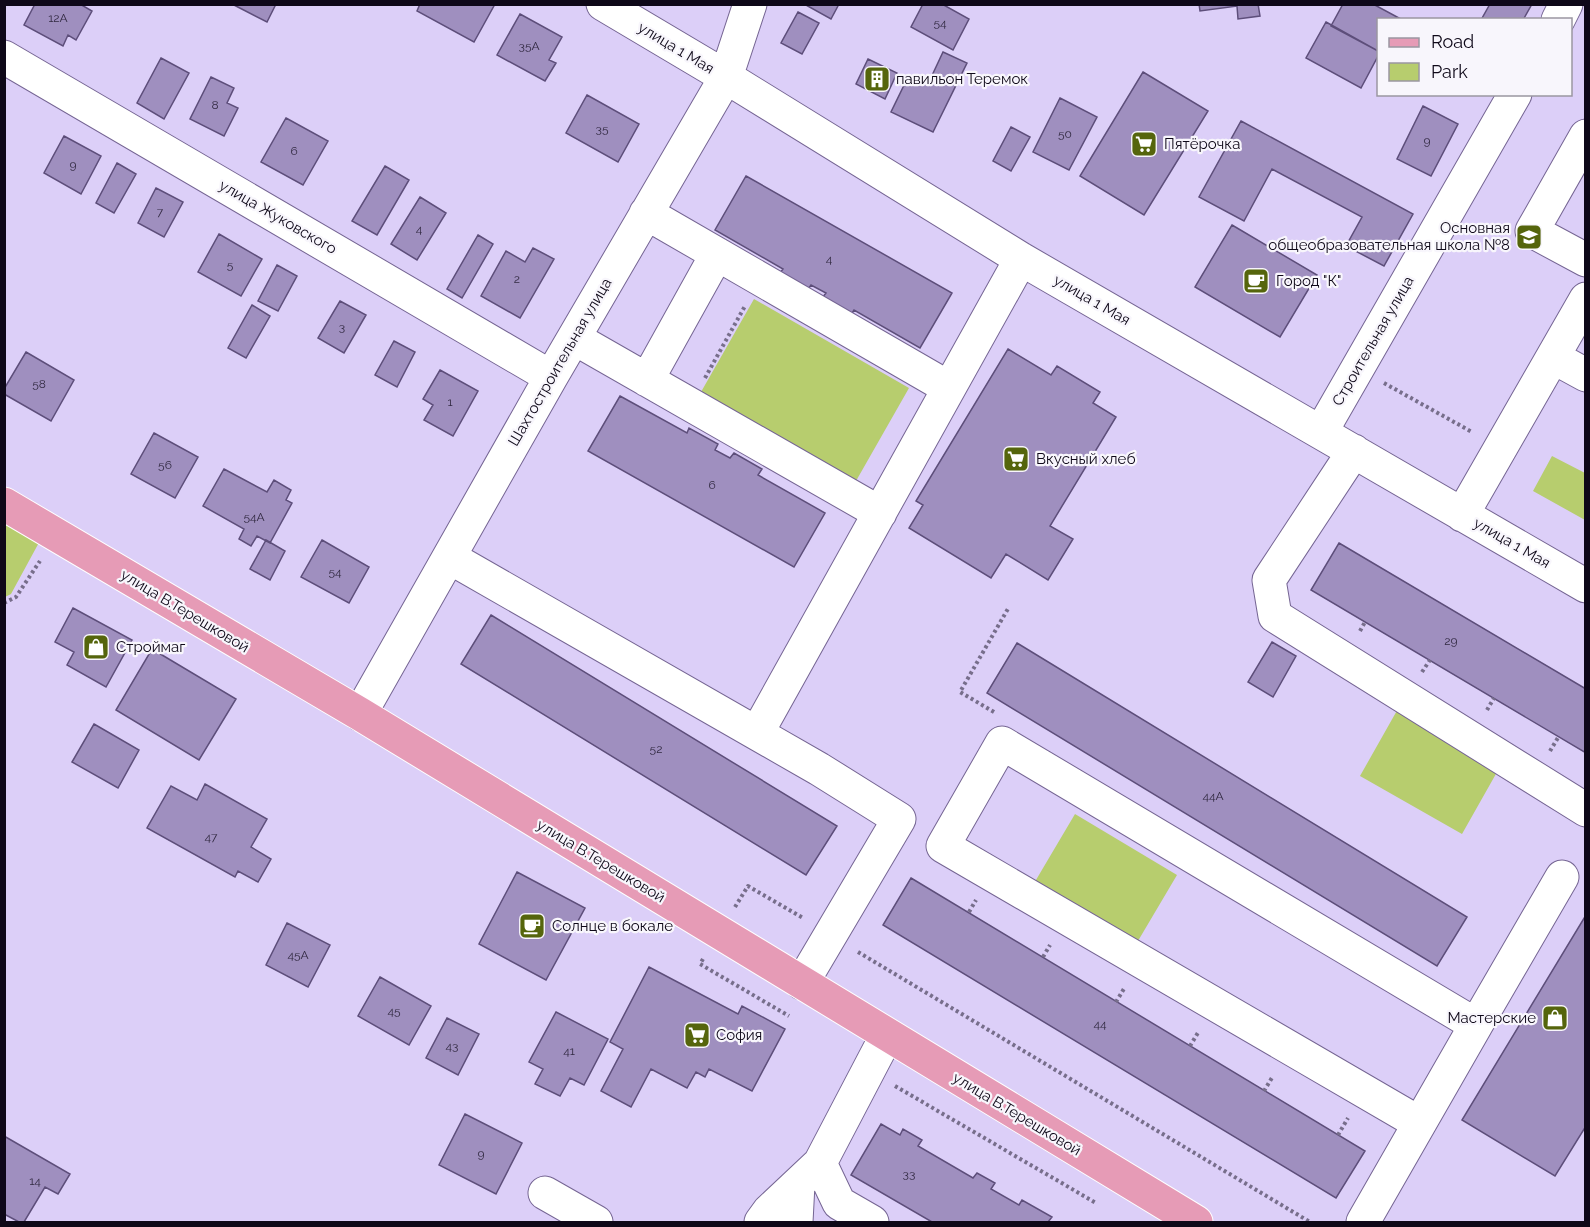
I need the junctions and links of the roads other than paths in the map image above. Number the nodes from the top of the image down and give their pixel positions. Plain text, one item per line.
1 (603, 4) edge
2 (750, 4) edge
3 (1566, 4) edge
4 (1559, 18) edge
5 (4, 57) edge
6 (726, 77) junction
7 (1514, 96) edge
8 (1586, 136) edge
9 (646, 213) junction
10 (717, 254) junction
11 (1022, 259) junction
12 (1586, 260) edge
13 (1586, 299) edge
14 (574, 338) junction
15 (1553, 357) junction
16 (1586, 375) edge
17 (551, 377) junction
18 (647, 380) junction
19 (949, 388) junction
20 (1321, 432) junction
21 (1354, 452) junction
22 (4, 504) edge
23 (880, 513) junction
24 (1462, 514) junction
25 (449, 556) junction
26 (1586, 586) edge
27 (360, 714) junction
28 (757, 733) junction
29 (1586, 810) edge
30 (899, 819) junction
31 (943, 846) junction
32 (1563, 877) dead end
33 (802, 983) junction
34 (1476, 1024) junction
35 (887, 1035) junction
36 (1419, 1123) junction
37 (809, 1174) junction
38 (545, 1193) dead end
39 (596, 1222) edge
40 (761, 1222) edge
41 (796, 1222) edge
42 (872, 1222) edge
43 (1196, 1222) edge
44 (1363, 1222) edge

1 - 6 street, улица 1 Мая
2 - 6 street, Шахтостроительная улица
3 - 4 street
5 - 17 street, улица Жуковского
6 - 9 street, Шахтостроительная улица
6 - 11 street, улица 1 Мая
7 - 20 street, Строительная улица
8 - 12 street
9 - 10 street
9 - 14 street, Шахтостроительная улица
10 - 18 street
10 - 19 street
11 - 19 street
11 - 20 street, улица 1 Мая
13 - 15 street
14 - 17 street, Шахтостроительная улица
14 - 18 street
15 - 16 street
15 - 24 street
17 - 25 street, Шахтостроительная улица
18 - 23 street
19 - 23 street
20 - 21 street, улица 1 Мая
21 - 24 street, улица 1 Мая
21 - 29 street
22 - 27 main road, улица В.Терешковой
23 - 28 street
24 - 26 street, улица 1 Мая
25 - 27 street, Шахтостроительная улица
25 - 28 street
27 - 33 main road, улица В.Терешковой
28 - 30 street
30 - 31 street
30 - 33 street
31 - 34 street
31 - 36 street
32 - 34 street
33 - 35 main road, улица В.Терешковой
34 - 36 street
35 - 37 street
35 - 43 main road, улица В.Терешковой
36 - 44 street
37 - 40 street
37 - 41 street
37 - 42 street
38 - 39 street

